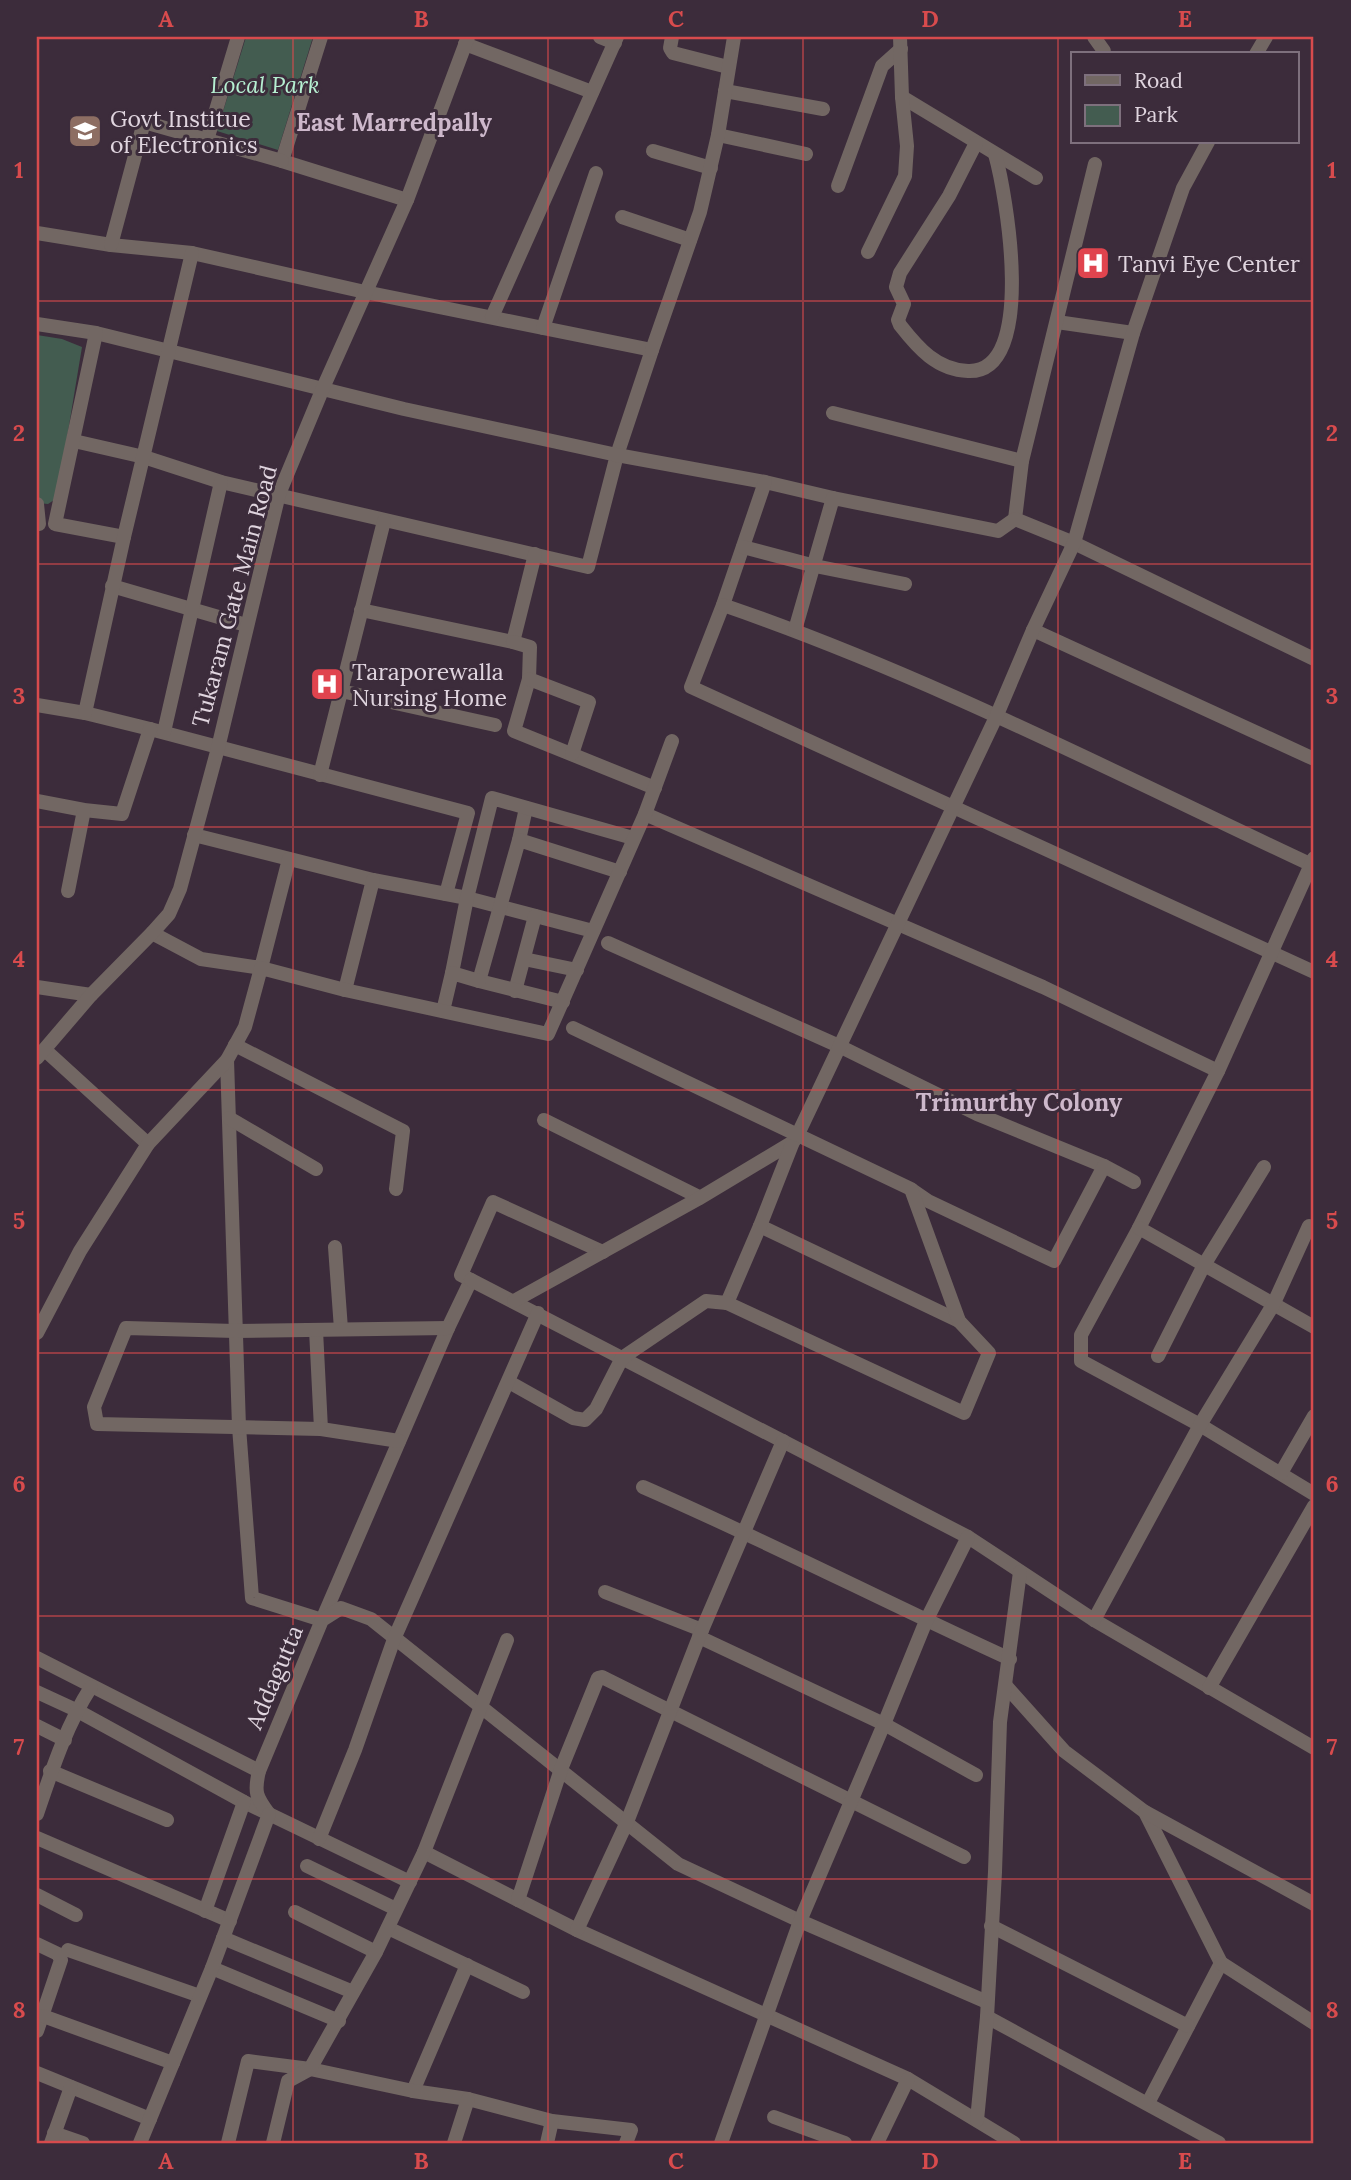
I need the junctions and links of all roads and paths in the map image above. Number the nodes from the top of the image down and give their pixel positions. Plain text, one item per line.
1 (238, 37) edge
2 (321, 37) edge
3 (600, 37) edge
4 (673, 37) edge
5 (734, 37) edge
6 (1094, 37) edge
7 (616, 40) edge
8 (466, 41) edge
9 (901, 43) edge
10 (1104, 51) dead end
11 (728, 67) junction
12 (725, 91) junction
13 (592, 92) junction
14 (901, 97) junction
15 (824, 109) dead end
16 (718, 135) junction
17 (207, 140) junction
18 (976, 143) junction
19 (1207, 144) edge
20 (653, 151) dead end
21 (806, 154) dead end
22 (995, 154) junction
23 (282, 161) junction
24 (1095, 164) dead end
25 (710, 168) junction
26 (596, 173) dead end
27 (1037, 178) dead end
28 (838, 186) dead end
29 (407, 200) junction
30 (622, 217) dead end
31 (37, 233) edge
32 (690, 240) junction
33 (111, 245) junction
34 (868, 252) dead end
35 (192, 253) junction
36 (365, 292) junction
37 (492, 317) junction
38 (1057, 322) junction
39 (37, 324) edge
40 (544, 328) junction
41 (96, 333) junction
42 (1133, 333) junction
43 (652, 350) junction
44 (167, 351) junction
45 (323, 388) junction
46 (833, 413) dead end
47 (74, 441) junction
48 (617, 455) junction
49 (144, 457) junction
50 (1022, 461) junction
51 (221, 482) junction
52 (765, 482) junction
53 (279, 494) junction
54 (834, 498) junction
55 (37, 505) edge
56 (1015, 519) junction
57 (384, 520) junction
58 (38, 524) edge
59 (55, 524) junction
60 (124, 537) junction
61 (1074, 543) junction
62 (743, 547) junction
63 (535, 554) junction
64 (815, 566) junction
65 (905, 584) dead end
66 (112, 586) junction
67 (723, 605) junction
68 (193, 608) junction
69 (361, 610) junction
70 (246, 625) junction
71 (795, 630) junction
72 (1033, 630) junction
73 (513, 642) junction
74 (1314, 659) edge
75 (529, 679) junction
76 (341, 691) junction
77 (37, 705) edge
78 (85, 713) junction
79 (996, 717) junction
80 (495, 724) dead end
81 (157, 731) junction
82 (672, 741) dead end
83 (218, 748) junction
84 (572, 754) junction
85 (1314, 759) edge
86 (320, 775) junction
87 (655, 788) junction
88 (37, 801) edge
89 (952, 806) junction
90 (526, 808) junction
91 (84, 810) junction
92 (645, 814) junction
93 (194, 835) junction
94 (633, 838) junction
95 (519, 840) junction
96 (289, 859) junction
97 (1313, 863) edge
98 (620, 872) junction
99 (373, 880) junction
100 (68, 891) dead end
101 (446, 894) junction
102 (467, 898) junction
103 (501, 908) junction
104 (535, 916) junction
105 (897, 924) junction
106 (593, 931) junction
107 (152, 933) junction
108 (608, 943) dead end
109 (1272, 953) junction
110 (524, 959) junction
111 (261, 968) junction
112 (577, 970) junction
113 (1314, 972) edge
114 (452, 973) junction
115 (479, 981) junction
116 (37, 986) edge
117 (345, 990) junction
118 (514, 991) junction
119 (91, 995) junction
120 (563, 1002) junction
121 (443, 1011) junction
122 (573, 1028) dead end
123 (235, 1045) junction
124 (839, 1046) junction
125 (41, 1054) edge
126 (227, 1060) junction
127 (1217, 1070) junction
128 (229, 1118) junction
129 (544, 1120) dead end
130 (796, 1138) junction
131 (148, 1144) junction
132 (1104, 1166) junction
133 (1264, 1167) dead end
134 (316, 1169) dead end
135 (1134, 1182) dead end
136 (396, 1189) dead end
137 (911, 1189) junction
138 (699, 1197) junction
139 (761, 1226) junction
140 (1308, 1226) dead end
141 (1139, 1228) junction
142 (335, 1247) dead end
143 (603, 1252) junction
144 (1204, 1265) junction
145 (471, 1280) junction
146 (514, 1301) junction
147 (727, 1303) junction
148 (1273, 1305) junction
149 (538, 1314) junction
150 (959, 1321) junction
151 (1314, 1327) edge
152 (448, 1328) junction
153 (341, 1329) junction
154 (317, 1330) junction
155 (235, 1331) junction
156 (37, 1333) edge
157 (1158, 1356) dead end
158 (622, 1358) junction
159 (509, 1382) junction
160 (1314, 1416) edge
161 (1200, 1425) junction
162 (239, 1427) junction
163 (321, 1429) junction
164 (398, 1441) junction
165 (783, 1441) junction
166 (1281, 1473) junction
167 (643, 1487) dead end
168 (1314, 1494) edge
169 (1314, 1506) edge
170 (745, 1532) junction
171 (968, 1537) junction
172 (1020, 1572) junction
173 (605, 1592) dead end
174 (322, 1620) junction
175 (1094, 1620) junction
176 (926, 1621) junction
177 (700, 1633) junction
178 (394, 1639) junction
179 (507, 1640) dead end
180 (37, 1658) edge
181 (1010, 1659) junction
182 (1006, 1686) junction
183 (91, 1687) junction
184 (1209, 1688) junction
185 (37, 1692) edge
186 (481, 1706) junction
187 (76, 1710) junction
188 (671, 1712) junction
189 (884, 1724) junction
190 (37, 1726) edge
191 (65, 1740) junction
192 (1314, 1748) edge
193 (561, 1769) junction
194 (260, 1771) junction
195 (976, 1775) dead end
196 (45, 1779) edge
197 (851, 1801) junction
198 (244, 1802) junction
199 (1145, 1812) junction
200 (37, 1814) edge
201 (269, 1814) junction
202 (167, 1820) dead end
203 (627, 1822) junction
204 (37, 1838) edge
205 (319, 1839) junction
206 (424, 1852) junction
207 (964, 1857) dead end
208 (307, 1866) dead end
209 (410, 1882) junction
210 (37, 1895) edge
211 (518, 1900) junction
212 (1314, 1904) edge
213 (396, 1909) junction
214 (205, 1911) junction
215 (295, 1912) dead end
216 (76, 1915) dead end
217 (230, 1921) junction
218 (800, 1921) junction
219 (991, 1926) junction
220 (388, 1928) junction
221 (577, 1930) junction
222 (223, 1938) junction
223 (37, 1944) edge
224 (68, 1950) dead end
225 (376, 1952) junction
226 (1221, 1963) junction
227 (467, 1965) junction
228 (212, 1968) junction
229 (353, 1992) junction
230 (523, 1992) dead end
231 (200, 1996) junction
232 (987, 2010) junction
233 (767, 2015) junction
234 (43, 2016) junction
235 (339, 2021) junction
236 (1314, 2023) edge
237 (1188, 2026) junction
238 (37, 2031) edge
239 (173, 2063) junction
240 (310, 2069) junction
241 (37, 2073) edge
242 (908, 2079) junction
243 (71, 2087) junction
244 (414, 2091) junction
245 (468, 2099) junction
246 (1148, 2103) junction
247 (774, 2118) dead end
248 (150, 2119) junction
249 (978, 2120) junction
250 (552, 2121) junction
251 (53, 2138) edge
252 (83, 2143) edge
253 (140, 2143) edge
254 (228, 2143) edge
255 (273, 2143) edge
256 (453, 2143) edge
257 (547, 2143) edge
258 (626, 2143) edge
259 (721, 2143) edge
260 (845, 2143) edge
261 (877, 2143) edge
262 (1014, 2143) edge
263 (1219, 2143) edge

1 - 17 street
2 - 23 street
3 - 7 street
4 - 11 street
5 - 11 street
6 - 10 street
7 - 13 street
8 - 13 street
8 - 29 street, Tukaram Gate Main Road
9 - 14 street
9 - 28 street
11 - 12 street
12 - 15 street
12 - 16 street
13 - 37 street
14 - 18 street
14 - 34 street
16 - 21 street
16 - 25 street
17 - 23 street
17 - 33 street
18 - 22 street
18 - 22 street
19 - 42 street
20 - 25 street
22 - 27 street
23 - 29 street
24 - 38 street
25 - 32 street
26 - 40 street
29 - 36 street, Tukaram Gate Main Road
30 - 32 street
31 - 33 street
32 - 43 street
33 - 35 street
35 - 36 street
35 - 44 street
36 - 37 street
36 - 45 street, Tukaram Gate Main Road
37 - 40 street
38 - 42 street
38 - 50 street
39 - 41 street
40 - 43 street
41 - 44 street
41 - 47 street
42 - 61 street
43 - 48 street
44 - 45 street
44 - 49 street
45 - 48 street
45 - 53 street, Tukaram Gate Main Road
46 - 50 street
47 - 49 street
47 - 59 street
48 - 52 street
48 - 63 street
49 - 51 street
49 - 60 street
50 - 56 street
51 - 53 street
51 - 68 street
52 - 54 street
52 - 62 street
53 - 57 street
53 - 70 street, Tukaram Gate Main Road
54 - 56 street
54 - 64 street
55 - 58 street
56 - 61 street
57 - 63 street
57 - 69 street
58 - 59 street
59 - 60 street
60 - 66 street
61 - 72 street
61 - 74 street
62 - 64 street
62 - 67 street
63 - 73 street
64 - 65 street
64 - 71 street
66 - 68 street
66 - 78 street
67 - 71 street
67 - 89 street
68 - 70 street
68 - 81 street
69 - 73 street
69 - 76 street
70 - 83 street, Tukaram Gate Main Road
71 - 79 street
72 - 79 street
72 - 85 street
73 - 75 street
75 - 84 street
75 - 84 street
76 - 80 street
76 - 86 street
77 - 78 street
78 - 81 street
79 - 89 street
79 - 97 street
81 - 83 street
81 - 91 street
82 - 87 street
83 - 86 street
83 - 93 street, Tukaram Gate Main Road
84 - 87 street
86 - 101 street
87 - 92 street
88 - 91 street
89 - 105 street
89 - 109 street
90 - 94 street
90 - 95 street
90 - 102 street
91 - 100 street
92 - 94 street
92 - 105 street
93 - 96 street
93 - 107 street, Tukaram Gate Main Road
94 - 98 street
95 - 98 street
95 - 103 street
96 - 99 street
96 - 111 street
97 - 109 street
98 - 106 street
99 - 101 street
99 - 117 street
101 - 102 street
102 - 103 street
102 - 114 street
103 - 104 street
103 - 115 street
104 - 106 street
104 - 110 street
105 - 124 street
105 - 127 street
106 - 112 street
107 - 111 street
107 - 119 street, Tukaram Gate Main Road
108 - 124 street
109 - 113 street
109 - 127 street
110 - 112 street
110 - 118 street
111 - 117 street
111 - 123 street
112 - 120 street
114 - 115 street
114 - 121 street
115 - 118 street
116 - 119 street
117 - 121 street
118 - 120 street
119 - 125 street, Tukaram Gate Main Road
120 - 121 street
122 - 130 street
123 - 126 street
123 - 136 street
124 - 130 street
124 - 132 street
125 - 131 street
126 - 128 street
126 - 131 street
127 - 141 street
128 - 134 street
128 - 155 street
129 - 138 street
130 - 137 street
130 - 138 street
130 - 139 street
131 - 156 street
132 - 135 street
132 - 137 street
133 - 144 street
137 - 150 street
138 - 143 street
139 - 147 street
139 - 150 street
140 - 148 street
141 - 144 street
141 - 161 street
142 - 153 street
143 - 145 street
143 - 146 street
144 - 148 street
144 - 157 street
145 - 146 street
145 - 152 street
146 - 149 street
147 - 150 street
147 - 158 street
148 - 151 street
148 - 161 street
149 - 158 street
149 - 159 street
152 - 153 street
152 - 164 street
153 - 154 street
154 - 155 street
154 - 163 street
155 - 162 street
155 - 162 street
158 - 159 street
158 - 165 street
159 - 178 street
160 - 166 street
161 - 166 street
161 - 175 street
162 - 163 street
162 - 174 street
163 - 164 street
164 - 174 street
165 - 170 street
165 - 171 street
166 - 168 street
167 - 170 street
169 - 184 street
170 - 176 street
170 - 177 street
171 - 172 street
171 - 176 street
172 - 175 street
172 - 181 street
173 - 177 street
174 - 178 street, Addagutta
174 - 194 street, Addagutta
175 - 184 street
176 - 181 street
176 - 189 street
177 - 188 street
177 - 189 street
178 - 186 street, Addagutta
178 - 205 street
179 - 186 street
180 - 183 street
181 - 182 street
182 - 199 street
182 - 219 street
183 - 187 street
183 - 194 street
184 - 192 street
185 - 187 street
186 - 193 street, Addagutta
186 - 206 street
187 - 191 street
187 - 198 street
188 - 193 street
188 - 197 street
188 - 203 street
189 - 195 street
189 - 197 street
190 - 191 street
191 - 196 street
193 - 203 street, Addagutta
193 - 211 street
194 - 201 street, Addagutta
196 - 200 street
196 - 202 street
197 - 207 street
197 - 218 street
198 - 201 street
198 - 214 street
199 - 212 street
199 - 226 street
201 - 205 street
201 - 217 street
203 - 218 street, Addagutta
203 - 221 street
204 - 214 street
205 - 209 street
206 - 209 street
206 - 211 street
208 - 213 street
209 - 213 street
210 - 216 street
211 - 221 street
213 - 220 street
214 - 217 street
215 - 225 street
217 - 222 street
218 - 232 street, Addagutta
218 - 233 street
219 - 232 street
219 - 237 street
220 - 225 street
220 - 227 street
221 - 233 street
222 - 228 street
222 - 229 street
223 - 234 street
224 - 231 street
225 - 229 street
226 - 236 street
226 - 237 street
227 - 230 street
227 - 244 street
228 - 231 street
228 - 235 street
229 - 235 street
231 - 239 street
232 - 246 street, Addagutta
232 - 249 street
233 - 242 street
233 - 259 street
234 - 238 street
234 - 239 street
235 - 240 street
237 - 246 street
239 - 248 street
240 - 244 street
240 - 254 street
240 - 255 street
241 - 243 street
242 - 249 street
242 - 261 street
243 - 248 street
243 - 251 street
244 - 245 street
245 - 250 street
245 - 256 street
246 - 263 street, Addagutta
247 - 260 street
248 - 253 street
249 - 262 street
250 - 257 street
250 - 258 street
251 - 252 street

